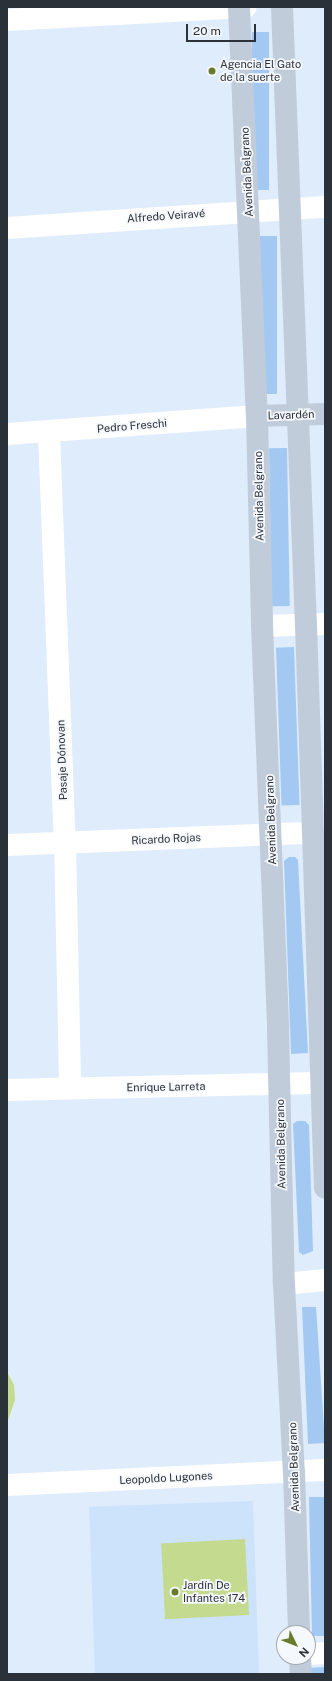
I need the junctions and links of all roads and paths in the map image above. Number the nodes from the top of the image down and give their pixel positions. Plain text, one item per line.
1 (241, 7) edge
2 (282, 7) edge
3 (7, 20) edge
4 (325, 207) edge
5 (290, 208) junction
6 (249, 210) junction
7 (7, 228) edge
8 (325, 414) edge
9 (298, 415) junction
10 (257, 416) junction
11 (49, 433) junction
12 (7, 434) edge
13 (316, 624) edge
14 (262, 626) junction
15 (318, 832) edge
16 (271, 834) junction
17 (65, 843) junction
18 (7, 845) edge
19 (323, 1083) edge
20 (280, 1085) junction
21 (70, 1088) junction
22 (7, 1090) edge
23 (325, 1188) edge
24 (325, 1280) edge
25 (284, 1284) junction
26 (325, 1470) edge
27 (294, 1472) junction
28 (7, 1485) edge
29 (299, 1625) edge

1 - 3 street
1 - 6 main road, Avenida Belgrano
2 - 5 main road
4 - 5 street, Alfredo Veiravé
5 - 6 street, Alfredo Veiravé
5 - 9 main road
6 - 7 street, Alfredo Veiravé
6 - 10 main road, Avenida Belgrano
8 - 9 main road, Lavardén
9 - 10 main road, Lavardén
9 - 13 main road
10 - 11 street, Pedro Freschi
10 - 14 main road, Avenida Belgrano
11 - 12 street, Pedro Freschi
11 - 17 street, Pasaje Dónovan
13 - 14 street
13 - 15 main road
14 - 16 main road, Avenida Belgrano
15 - 16 street, Ricardo Rojas
15 - 19 main road
16 - 17 street, Ricardo Rojas
16 - 20 main road, Avenida Belgrano
17 - 18 street, Ricardo Rojas
17 - 21 street, Pasaje Dónovan
19 - 20 street, Enrique Larreta
19 - 23 main road
20 - 21 street, Enrique Larreta
20 - 25 main road, Avenida Belgrano
21 - 22 street, Enrique Larreta
24 - 25 street
25 - 27 main road, Avenida Belgrano
26 - 27 street, Leopoldo Lugones
27 - 28 street, Leopoldo Lugones
27 - 29 main road, Avenida Belgrano

